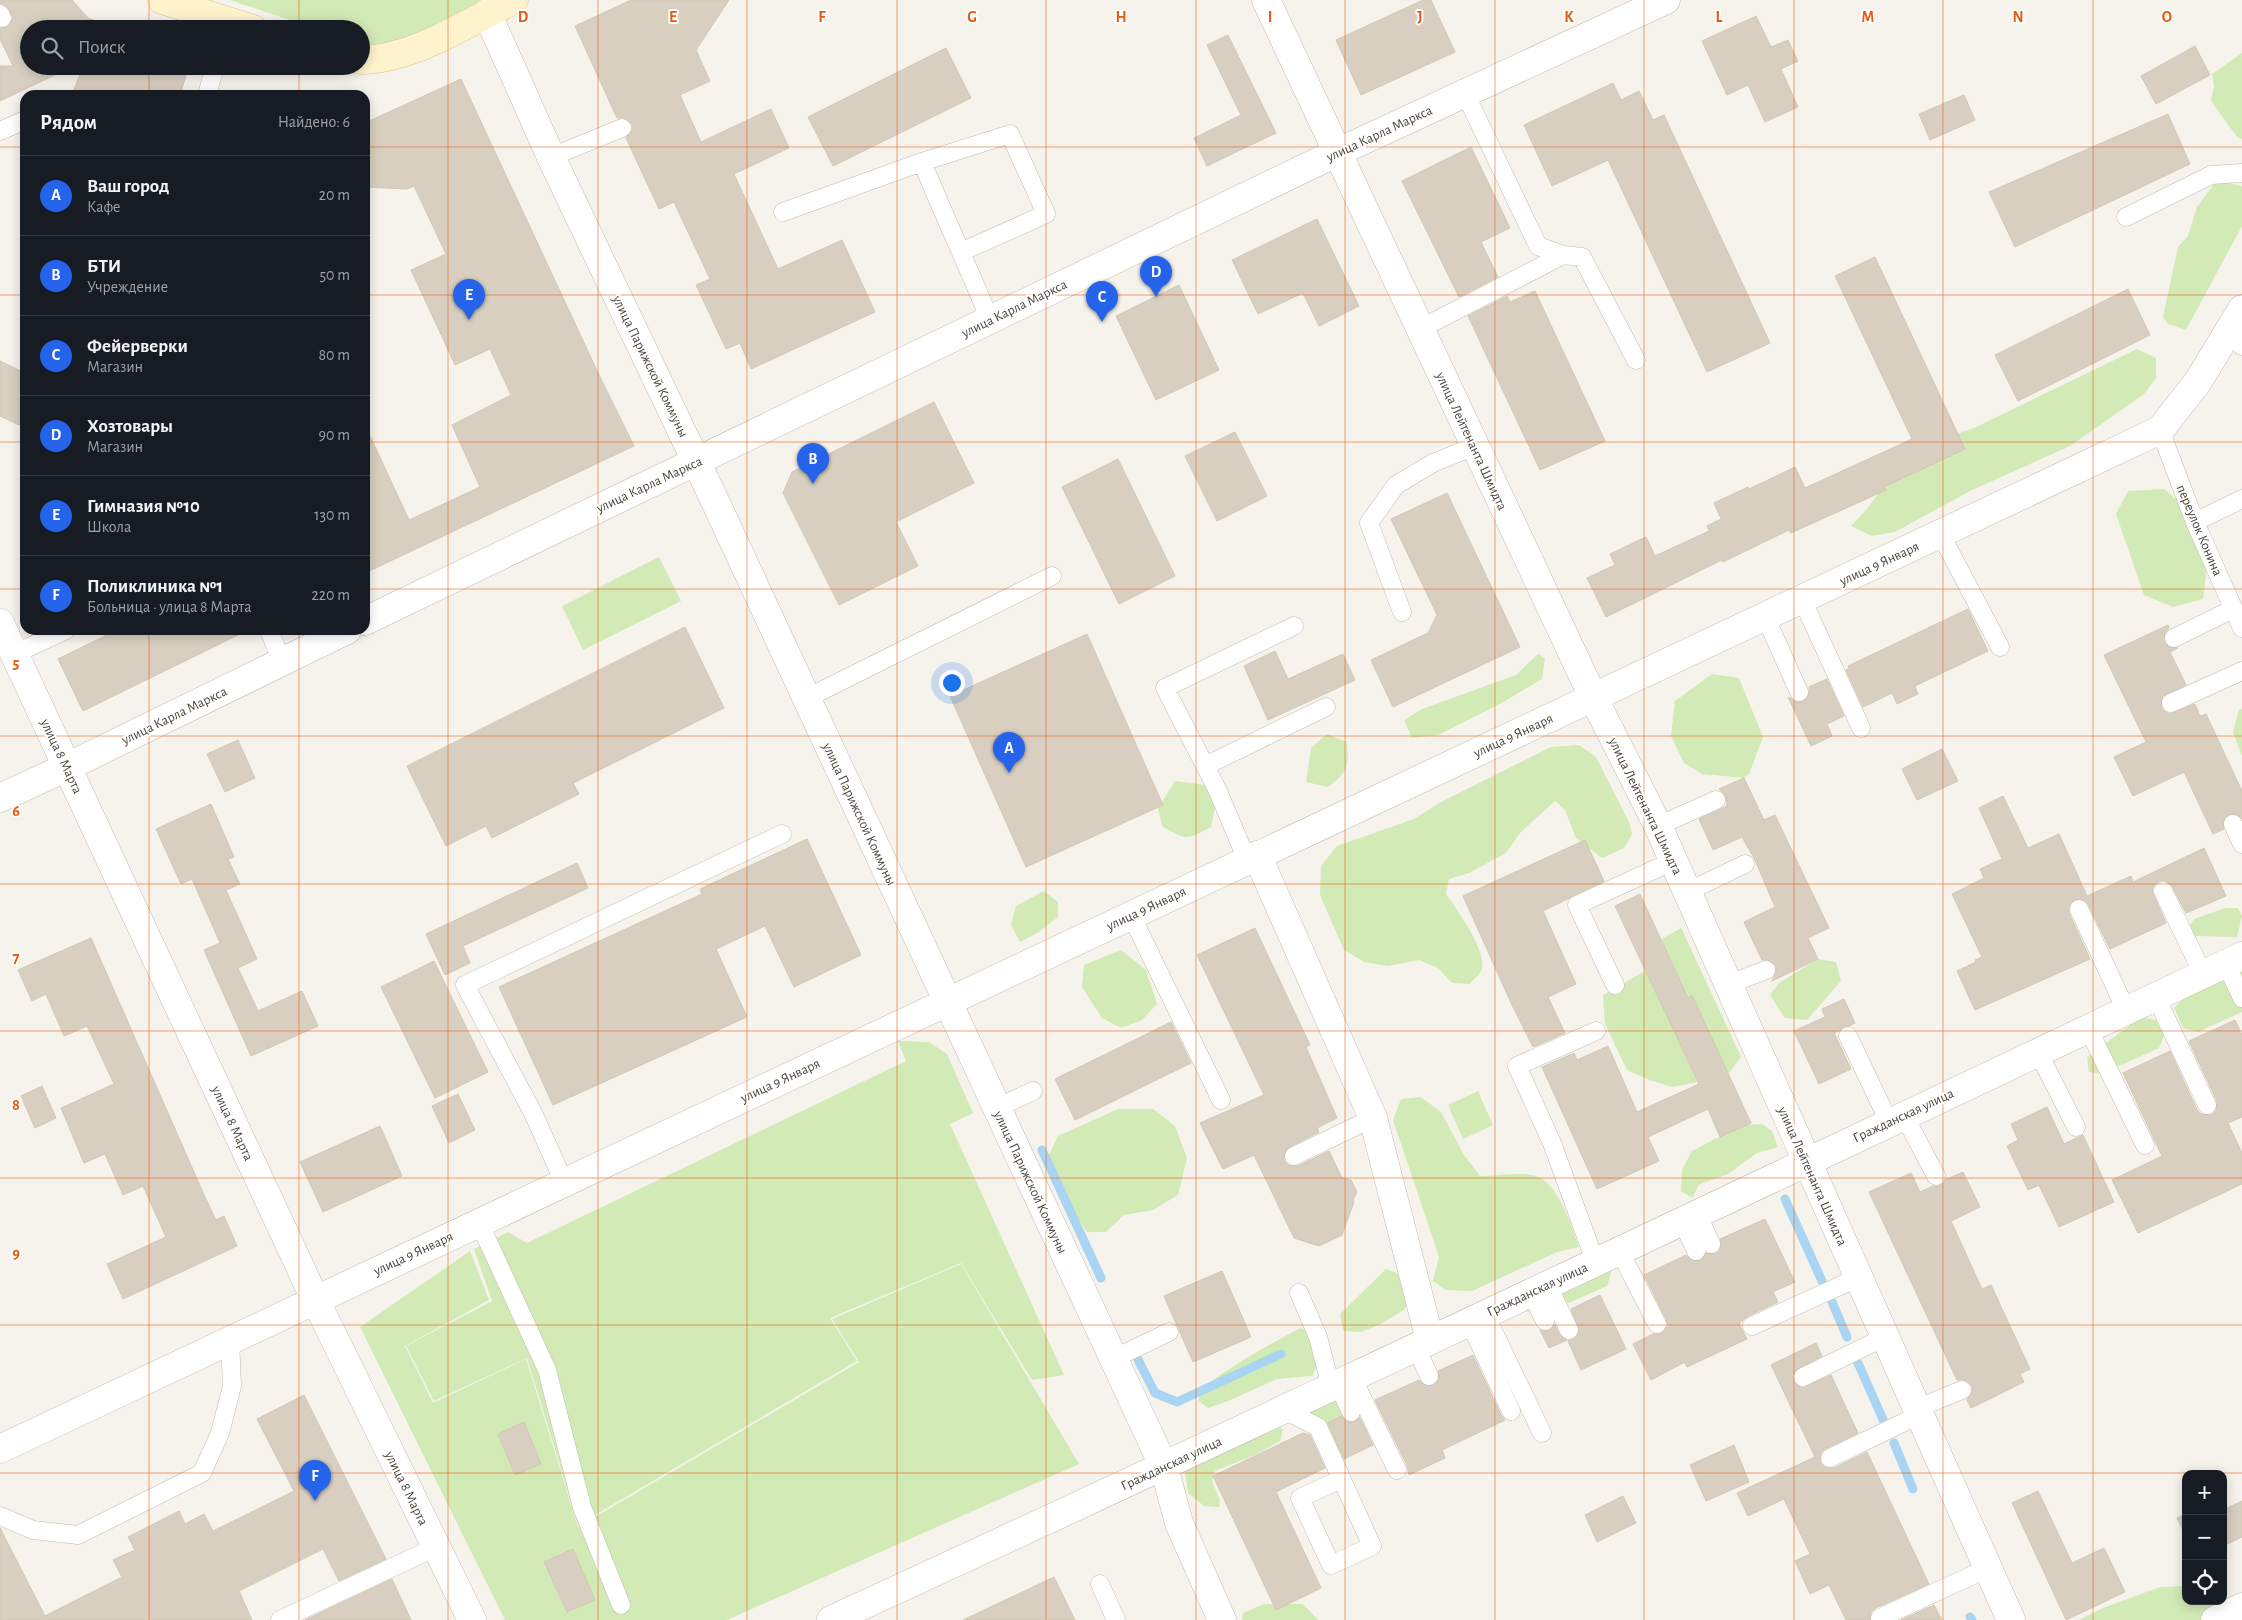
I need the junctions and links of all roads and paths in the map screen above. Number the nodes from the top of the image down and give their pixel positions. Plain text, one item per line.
1 (162, 0) edge
2 (514, 0) edge
3 (1266, 0) edge
4 (1666, 0) edge
5 (487, 12) junction
6 (219, 20) edge
7 (370, 60) edge
8 (213, 75) edge
9 (208, 90) edge
10 (1465, 93) junction
11 (20, 122) edge
12 (622, 128) dead end
13 (0, 130) edge
14 (1336, 153) junction
15 (551, 157) junction
16 (922, 162) junction
17 (2242, 173) edge
18 (783, 212) dead end
19 (2126, 217) dead end
20 (961, 252) junction
21 (1563, 255) junction
22 (2242, 309) edge
23 (990, 320) junction
24 (1420, 329) junction
25 (2234, 340) edge
26 (1636, 360) dead end
27 (2160, 430) junction
28 (1475, 446) junction
29 (697, 461) junction
30 (2242, 498) edge
31 (2194, 522) junction
32 (1940, 533) junction
33 (1052, 576) dead end
34 (1802, 599) junction
35 (1402, 612) dead end
36 (1765, 616) junction
37 (2238, 616) edge
38 (370, 619) edge
39 (0, 623) edge
40 (1294, 626) dead end
41 (55, 635) edge
42 (271, 635) edge
43 (337, 635) edge
44 (2174, 638) dead end
45 (2000, 647) dead end
46 (14, 654) junction
47 (282, 662) junction
48 (2242, 671) edge
49 (1799, 692) dead end
50 (1594, 697) junction
51 (807, 698) junction
52 (2172, 703) dead end
53 (1326, 707) dead end
54 (1861, 728) dead end
55 (1205, 766) junction
56 (67, 767) junction
57 (0, 798) edge
58 (1716, 800) dead end
59 (2233, 824) dead end
60 (1658, 826) junction
61 (782, 834) dead end
62 (2242, 844) edge
63 (1252, 858) junction
64 (1673, 861) junction
65 (1746, 864) dead end
66 (2163, 891) dead end
67 (1687, 892) junction
68 (2079, 909) dead end
69 (1131, 915) junction
70 (2224, 965) edge
71 (1766, 970) dead end
72 (1729, 984) junction
73 (1614, 985) dead end
74 (2156, 996) junction
75 (2242, 998) edge
76 (948, 1001) junction
77 (2126, 1010) junction
78 (2088, 1028) junction
79 (1596, 1031) dead end
80 (1848, 1036) dead end
81 (2038, 1052) junction
82 (1033, 1092) dead end
83 (1220, 1100) dead end
84 (2207, 1105) dead end
85 (997, 1108) junction
86 (1373, 1118) junction
87 (1896, 1118) junction
88 (2076, 1127) dead end
89 (2145, 1144) dead end
90 (1294, 1156) dead end
91 (1806, 1161) junction
92 (1936, 1176) dead end
93 (564, 1182) junction
94 (1689, 1216) junction
95 (479, 1222) junction
96 (1704, 1247) dead end
97 (1607, 1256) junction
98 (1857, 1278) junction
99 (1539, 1288) junction
100 (1299, 1293) dead end
101 (315, 1299) junction
102 (1477, 1318) junction
103 (1545, 1321) dead end
104 (1657, 1324) dead end
105 (1752, 1326) dead end
106 (1569, 1330) dead end
107 (1168, 1332) dead end
108 (1886, 1337) junction
109 (230, 1339) junction
110 (1423, 1343) junction
111 (1113, 1359) junction
112 (1429, 1376) dead end
113 (1803, 1377) dead end
114 (1341, 1383) junction
115 (1962, 1390) dead end
116 (1284, 1410) junction
117 (1511, 1410) dead end
118 (1919, 1411) junction
119 (1351, 1412) dead end
120 (1542, 1433) dead end
121 (0, 1449) edge
122 (1830, 1458) dead end
123 (1164, 1467) junction
124 (1397, 1470) dead end
125 (1341, 1479) junction
126 (0, 1516) edge
127 (436, 1548) junction
128 (1988, 1568) junction
129 (1100, 1584) dead end
130 (621, 1605) dead end
131 (2242, 1607) edge
132 (1880, 1618) dead end
133 (280, 1620) edge
134 (472, 1620) edge
135 (831, 1620) edge
136 (1116, 1620) edge
137 (1222, 1620) edge
138 (2011, 1620) edge
139 (2215, 1620) edge

1 - 6 main road
2 - 5 main road
3 - 14 street, улица Лейтенанта Шмидта
4 - 10 street, улица Карла Маркса
5 - 7 main road
5 - 15 street, улица Парижской Коммуны
8 - 9 lane
10 - 14 street, улица Карла Маркса
10 - 21 lane
11 - 13 lane
12 - 15 lane
14 - 23 street, улица Карла Маркса
14 - 24 street, улица Лейтенанта Шмидта
15 - 29 street, улица Парижской Коммуны
16 - 18 lane
16 - 20 lane
16 - 20 lane
17 - 19 lane
20 - 23 lane
21 - 24 lane
21 - 26 lane
22 - 25 street, улица 9 Января
23 - 29 street, улица Карла Маркса
24 - 28 street, улица Лейтенанта Шмидта
25 - 27 street, улица 9 Января
27 - 31 lane, переулок Конина
27 - 32 street, улица 9 Января
28 - 35 lane
28 - 50 street, улица Лейтенанта Шмидта
29 - 38 street, улица Карла Маркса
29 - 51 street, улица Парижской Коммуны
30 - 31 lane
31 - 37 lane, переулок Конина
32 - 34 street, улица 9 Января
32 - 45 lane
33 - 51 lane
34 - 36 street, улица 9 Января
34 - 54 lane
36 - 49 lane
36 - 50 street, улица 9 Января
37 - 44 lane
39 - 46 street, улица 8 Марта
40 - 55 lane
41 - 46 lane
42 - 47 lane
43 - 47 street, улица Карла Маркса
46 - 56 street, улица 8 Марта
47 - 56 street, улица Карла Маркса
48 - 52 lane
50 - 60 street, улица Лейтенанта Шмидта
50 - 63 street, улица 9 Января
51 - 76 street, улица Парижской Коммуны
53 - 55 lane
55 - 63 lane
56 - 57 street, улица Карла Маркса
56 - 101 street, улица 8 Марта
58 - 60 lane
59 - 62 lane
60 - 64 street, улица Лейтенанта Шмидта
61 - 93 lane
63 - 69 street, улица 9 Января
63 - 86 street
64 - 67 street, улица Лейтенанта Шмидта
64 - 73 lane
65 - 67 lane
66 - 70 lane
67 - 72 street, улица Лейтенанта Шмидта
68 - 77 lane
69 - 76 street, улица 9 Января
69 - 83 lane
70 - 74 street, Гражданская улица
70 - 75 lane
71 - 72 lane
72 - 91 street, улица Лейтенанта Шмидта
74 - 77 street, Гражданская улица
74 - 84 lane
76 - 85 street, улица Парижской Коммуны
76 - 93 street, улица 9 Января
77 - 78 street, Гражданская улица
78 - 81 street, Гражданская улица
78 - 89 lane
79 - 97 lane
80 - 87 lane
81 - 87 street, Гражданская улица
81 - 88 lane
82 - 85 lane
85 - 111 street, улица Парижской Коммуны
86 - 90 lane
86 - 110 street
87 - 91 street, Гражданская улица
87 - 92 lane
91 - 94 street, Гражданская улица
91 - 98 street, улица Лейтенанта Шмидта
93 - 95 street, улица 9 Января
94 - 96 lane
94 - 97 street, Гражданская улица
95 - 101 street, улица 9 Января
95 - 130 lane
97 - 99 street, Гражданская улица
97 - 104 lane
98 - 105 lane
98 - 108 street, улица Лейтенанта Шмидта
99 - 102 street, Гражданская улица
99 - 103 lane
99 - 106 lane
100 - 114 lane
101 - 109 street, улица 9 Января
101 - 127 street, улица 8 Марта
102 - 110 street, Гражданская улица
102 - 117 lane
102 - 120 lane
107 - 111 lane
108 - 113 lane
108 - 118 street, улица Лейтенанта Шмидта
109 - 121 street, улица 9 Января
109 - 126 lane
110 - 112 lane
110 - 114 street, Гражданская улица
111 - 123 street, улица Парижской Коммуны
114 - 116 street, Гражданская улица
114 - 119 lane
114 - 124 lane
115 - 118 lane
116 - 123 street, Гражданская улица
116 - 125 lane
118 - 122 lane
118 - 128 street, улица Лейтенанта Шмидта
123 - 135 street, Гражданская улица
123 - 137 street, улица Парижской Коммуны
125 - 125 lane
127 - 133 lane
127 - 134 street, улица 8 Марта
128 - 132 lane
128 - 138 street, улица Лейтенанта Шмидта
129 - 136 lane
131 - 139 street

